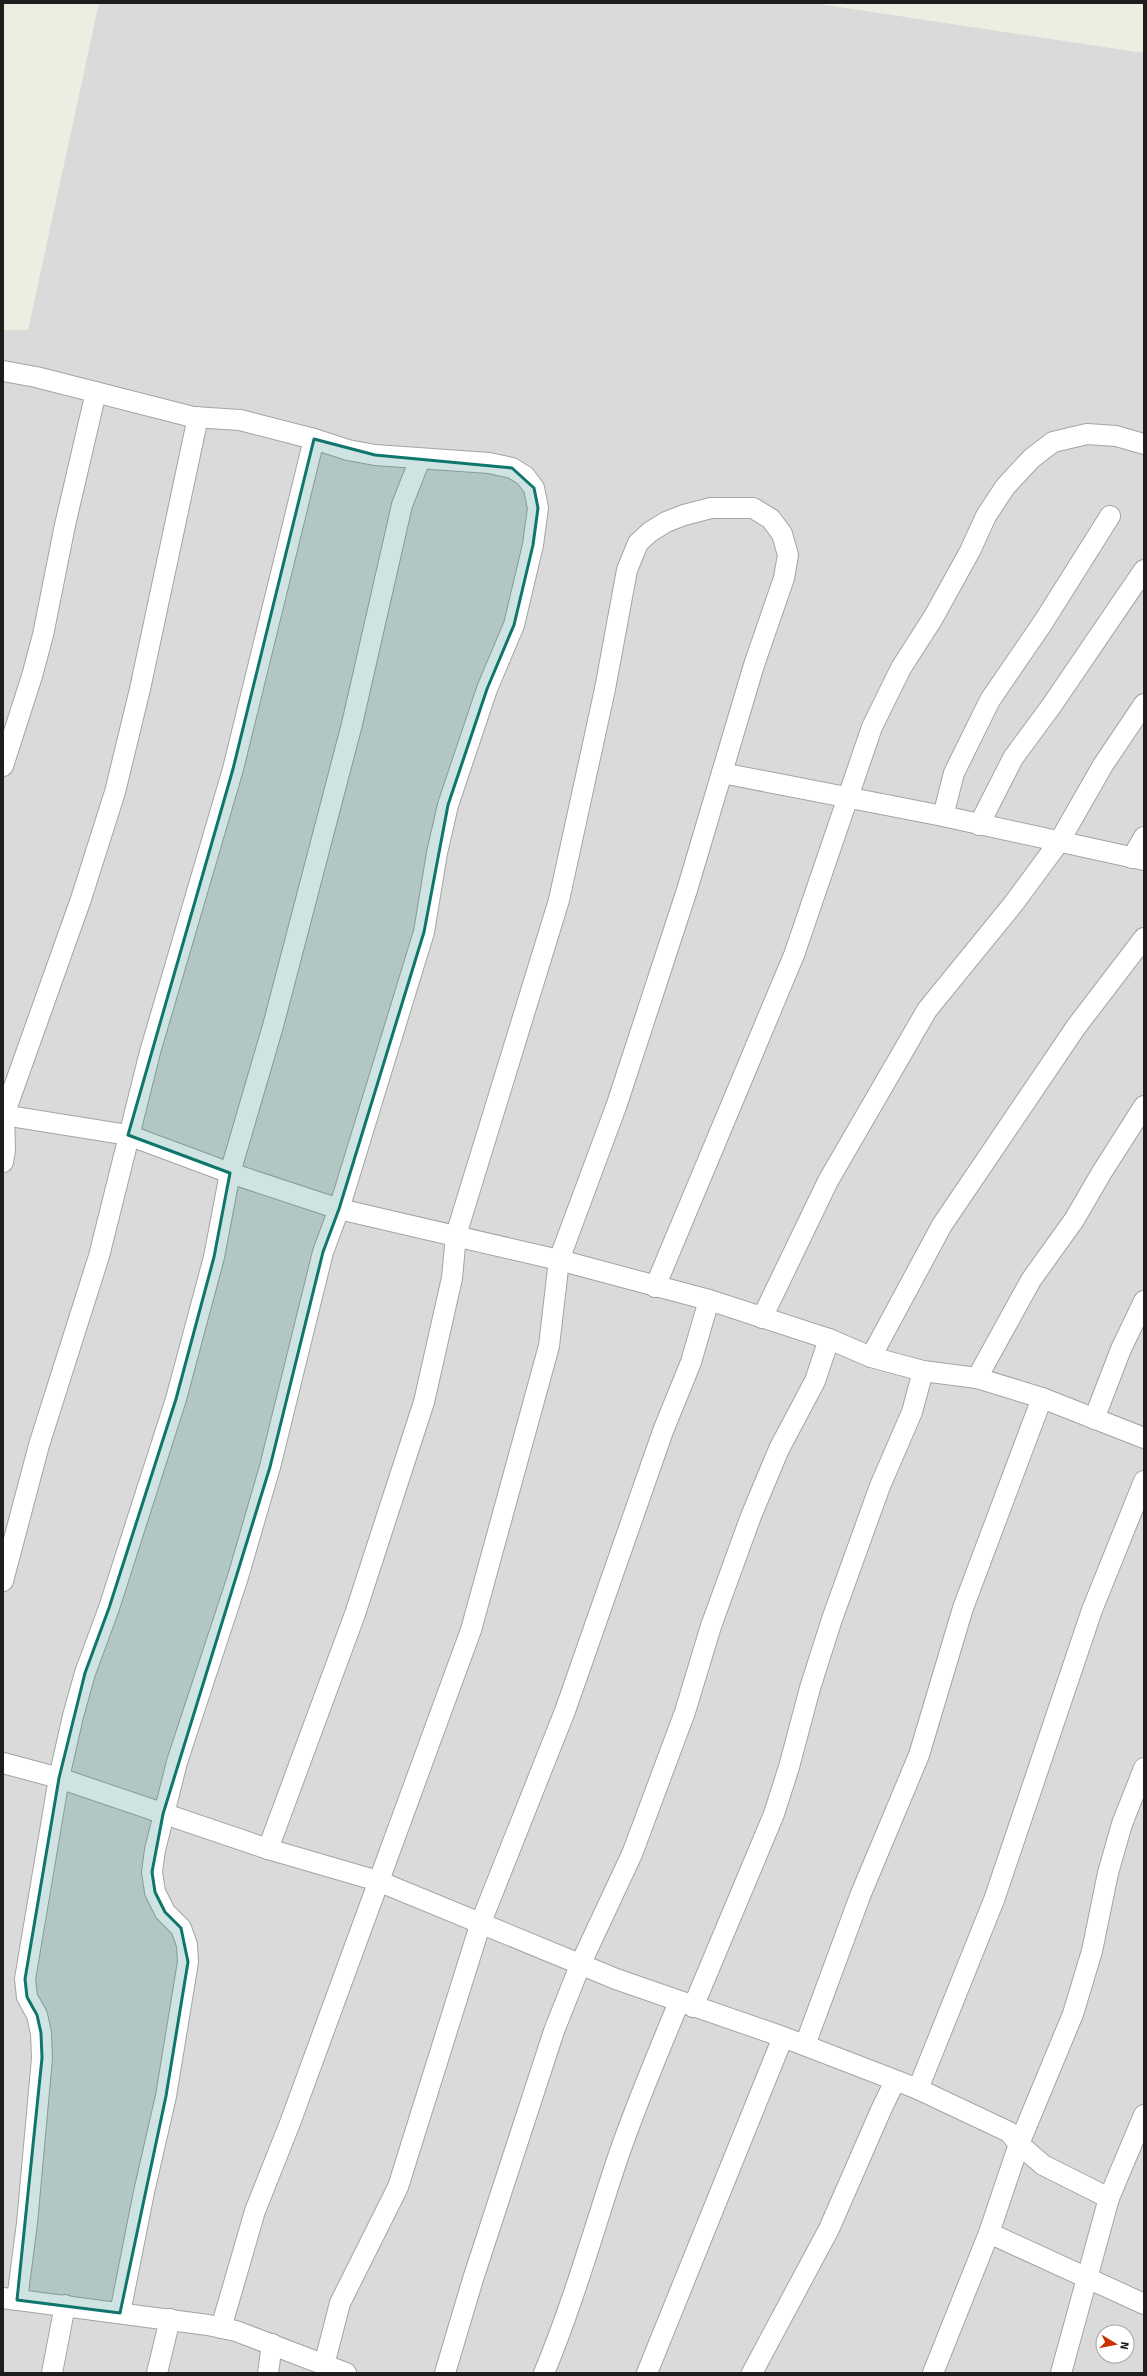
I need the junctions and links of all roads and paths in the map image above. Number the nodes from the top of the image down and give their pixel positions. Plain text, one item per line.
1 (3, 371) edge
2 (96, 392) junction
3 (198, 417) junction
4 (314, 439) junction
5 (1144, 444) edge
6 (420, 459) junction
7 (1110, 516) dead end
8 (1144, 570) edge
9 (1144, 704) edge
10 (3, 766) edge
11 (722, 773) junction
12 (847, 798) junction
13 (943, 816) junction
14 (979, 825) junction
15 (1144, 837) edge
16 (1059, 842) junction
17 (1138, 859) edge
18 (1144, 938) edge
19 (1144, 1106) edge
20 (3, 1115) edge
21 (128, 1135) junction
22 (3, 1162) edge
23 (230, 1173) junction
24 (339, 1208) junction
25 (456, 1235) junction
26 (559, 1260) junction
27 (655, 1287) junction
28 (709, 1300) junction
29 (1144, 1301) edge
30 (762, 1318) junction
31 (829, 1339) junction
32 (871, 1357) junction
33 (923, 1371) junction
34 (977, 1378) junction
35 (1042, 1398) junction
36 (1094, 1419) junction
37 (1144, 1438) edge
38 (1144, 1481) edge
39 (3, 1581) edge
40 (3, 1763) edge
41 (1144, 1768) edge
42 (59, 1778) junction
43 (163, 1814) junction
44 (268, 1849) junction
45 (378, 1881) junction
46 (481, 1922) junction
47 (581, 1963) junction
48 (686, 2004) junction
49 (783, 2037) junction
50 (805, 2045) junction
51 (895, 2081) junction
52 (918, 2089) junction
53 (1144, 2115) edge
54 (1019, 2144) junction
55 (1109, 2198) junction
56 (989, 2233) junction
57 (1088, 2279) junction
58 (10, 2299) edge
59 (1144, 2304) edge
60 (65, 2305) junction
61 (120, 2313) junction
62 (170, 2319) junction
63 (221, 2328) junction
64 (272, 2344) junction
65 (324, 2364) junction
66 (52, 2373) edge
67 (157, 2373) edge
68 (268, 2373) edge
69 (346, 2373) edge
70 (445, 2373) edge
71 (544, 2373) edge
72 (647, 2373) edge
73 (752, 2373) edge
74 (933, 2373) edge
75 (1061, 2373) edge

1 - 2 street
2 - 3 street
2 - 10 street
3 - 4 street
3 - 20 street
4 - 6 street
4 - 21 street
5 - 12 street
6 - 23 street
6 - 24 street
7 - 13 street
8 - 14 street
9 - 16 street
11 - 12 street
11 - 25 street
11 - 26 street
12 - 13 street
12 - 27 street
13 - 14 street
14 - 16 street
15 - 17 street
16 - 17 street
16 - 30 street
18 - 32 street
19 - 34 street
20 - 21 street
20 - 22 street
21 - 23 street
21 - 39 street
23 - 24 street
23 - 42 street
24 - 25 street
24 - 43 street
25 - 26 street
25 - 44 street
26 - 27 street
26 - 45 street
27 - 28 street
28 - 30 street
28 - 46 street
29 - 36 street
30 - 31 street
31 - 32 street
31 - 47 street
32 - 33 street
33 - 34 street
33 - 48 street
34 - 35 street
35 - 36 street
35 - 50 street
36 - 37 street
38 - 52 street
40 - 42 street
41 - 54 street
42 - 43 street
42 - 58 street
43 - 44 street
43 - 61 street
44 - 45 street
45 - 46 street
45 - 63 street
46 - 47 street
46 - 65 street
47 - 48 street
47 - 70 street
48 - 49 street
48 - 71 street
49 - 50 street
49 - 72 street
50 - 51 street
51 - 52 street
51 - 73 street
52 - 54 street
53 - 55 street
54 - 55 street
54 - 56 street
55 - 57 street
56 - 57 street
56 - 74 street
57 - 59 street
57 - 75 street
58 - 60 street
60 - 61 street
60 - 66 street
61 - 62 street
62 - 63 street
62 - 67 street
63 - 64 street
64 - 65 street
64 - 68 street
65 - 69 street

